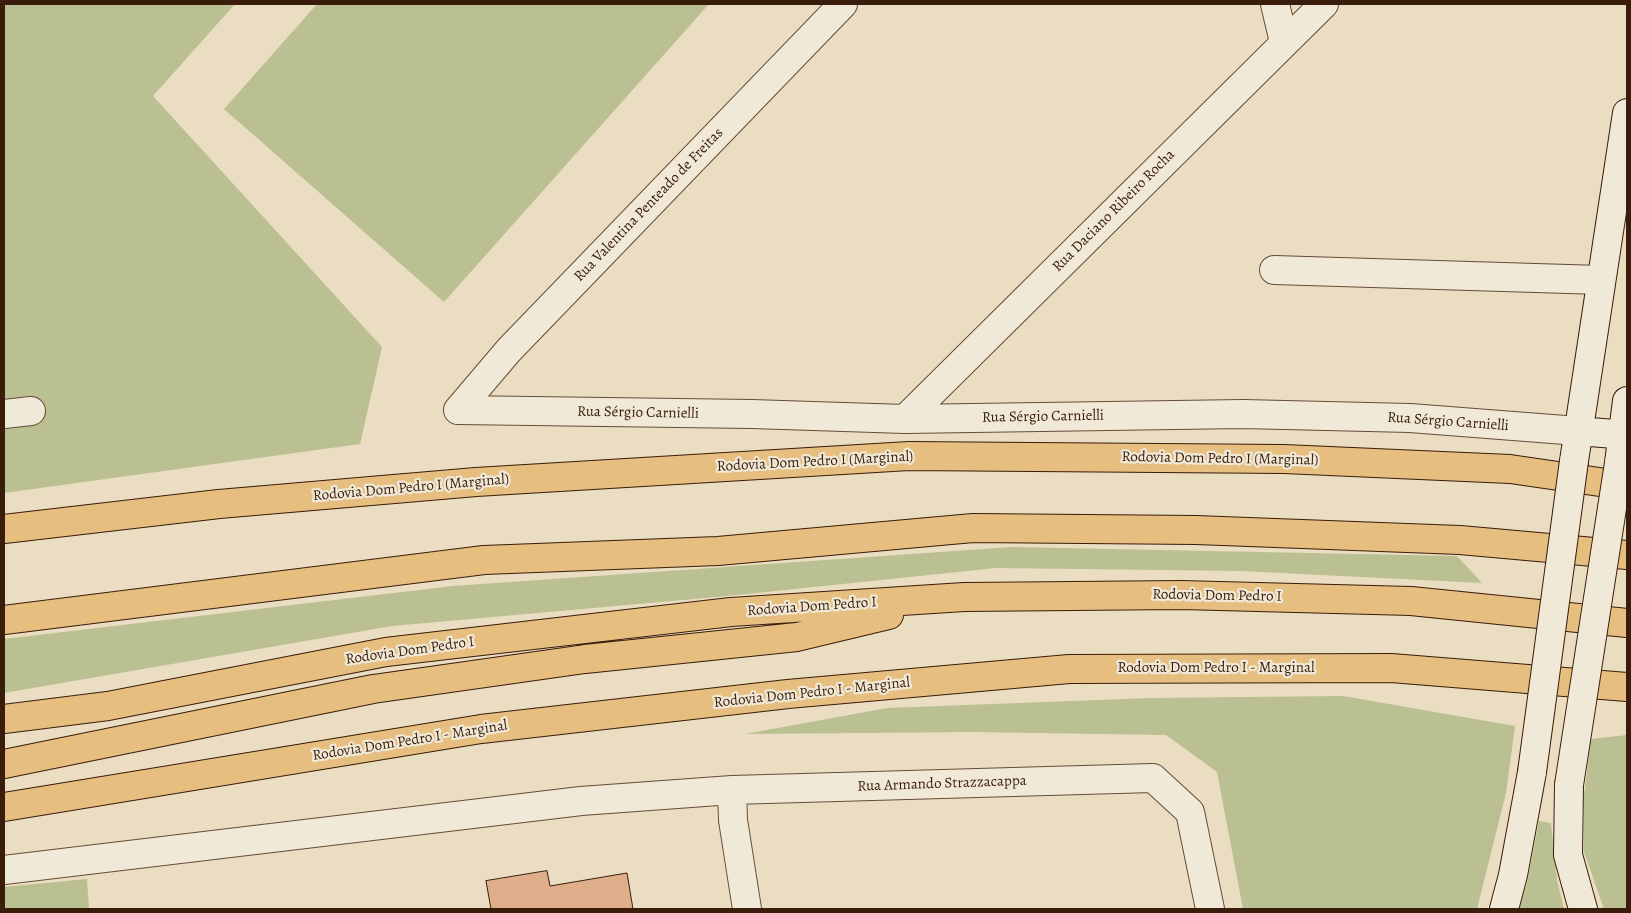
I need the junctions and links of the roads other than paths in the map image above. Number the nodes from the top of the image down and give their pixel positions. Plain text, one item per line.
1 (843, 4) edge
2 (1275, 4) edge
3 (1324, 4) edge
4 (1284, 42) junction
5 (1627, 113) edge
6 (1274, 270) dead end
7 (1601, 280) junction
8 (1627, 400) edge
9 (458, 410) joint
10 (32, 411) dead end
11 (4, 414) edge
12 (905, 419) junction
13 (1578, 431) junction
14 (1625, 435) edge
15 (1623, 475) edge
16 (211, 505) junction
17 (4, 529) edge
18 (4, 546) edge
19 (1627, 555) edge
20 (964, 596) junction
21 (4, 620) edge
22 (1627, 623) edge
23 (1627, 686) edge
24 (4, 718) edge
25 (4, 764) edge
26 (732, 790) junction
27 (4, 807) edge
28 (4, 870) edge
29 (747, 909) edge
30 (1210, 909) edge
31 (1504, 909) edge
32 (1583, 909) edge

1 - 9 street, Rua Valentina Penteado de Freitas
2 - 4 street
3 - 4 street, Rua Daciano Ribeiro Rocha
4 - 12 street, Rua Daciano Ribeiro Rocha
5 - 7 street
6 - 7 street
7 - 13 street
8 - 14 street
9 - 12 street, Rua Sérgio Carnielli
10 - 11 street
12 - 13 street, Rua Sérgio Carnielli
13 - 14 street, Rua Sérgio Carnielli
13 - 31 street, bridge
14 - 15 street
15 - 16 highway, Rodovia Dom Pedro I (Marginal)
15 - 32 street, bridge
16 - 17 highway, Rodovia Dom Pedro I (Marginal)
16 - 18 highway
19 - 21 highway
20 - 22 highway, Rodovia Dom Pedro I
20 - 24 highway, Rodovia Dom Pedro I
20 - 25 highway
23 - 27 highway, Rodovia Dom Pedro I - Marginal
26 - 28 street, Rua Armando Strazzacappa
26 - 29 street
26 - 30 street, Rua Armando Strazzacappa

